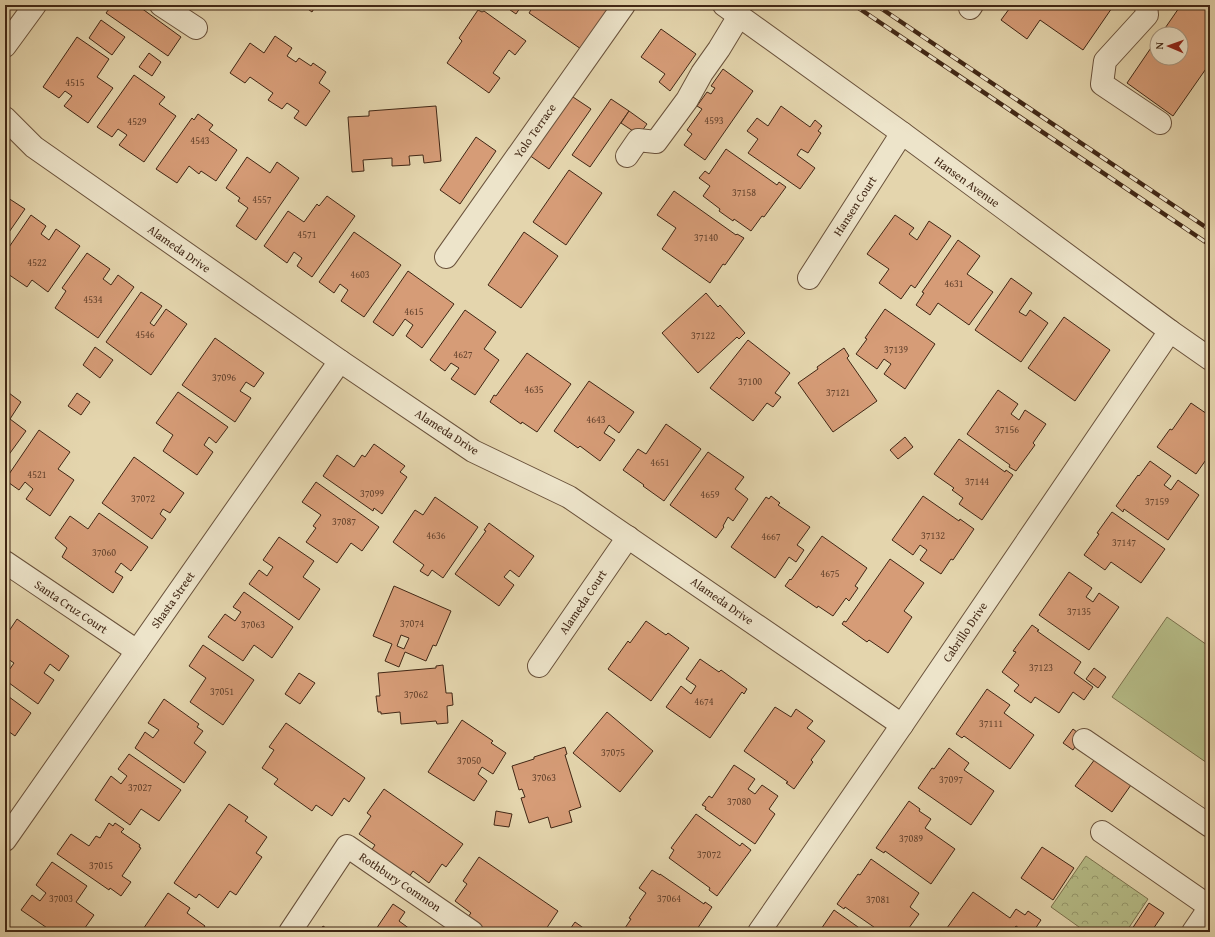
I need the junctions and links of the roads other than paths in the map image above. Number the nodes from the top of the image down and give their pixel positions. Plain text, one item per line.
1 (35, 5) edge
2 (161, 5) edge
3 (624, 5) edge
4 (1146, 5) edge
5 (732, 10) edge
6 (196, 28) dead end
7 (5, 46) edge
8 (5, 118) edge
9 (1160, 123) dead end
10 (902, 133) junction
11 (627, 156) dead end
12 (446, 257) dead end
13 (809, 278) dead end
14 (1170, 331) junction
15 (1210, 359) edge
16 (340, 361) junction
17 (628, 537) junction
18 (5, 562) edge
19 (137, 651) junction
20 (539, 666) dead end
21 (902, 725) junction
22 (1084, 740) dead end
23 (1210, 826) edge
24 (1102, 832) dead end
25 (5, 840) edge
26 (1210, 907) edge
27 (290, 932) edge
28 (472, 932) edge
29 (759, 932) edge
30 (1193, 932) edge

1 - 7 street
2 - 6 street
3 - 12 street, Yolo Terrace
4 - 9 street
5 - 10 street, Hansen Avenue
5 - 11 street
8 - 16 street, Alameda Drive
10 - 13 street, Hansen Court
10 - 14 street, Hansen Avenue
14 - 15 street, Hansen Avenue
14 - 21 street, Cabrillo Drive
16 - 17 street, Alameda Drive
16 - 19 street, Shasta Street
17 - 20 street, Alameda Court
17 - 21 street, Alameda Drive
18 - 19 street, Santa Cruz Court
19 - 25 street, Shasta Street
21 - 29 street, Cabrillo Drive
22 - 23 street
24 - 26 street
26 - 30 street
27 - 28 street, Rothbury Common

